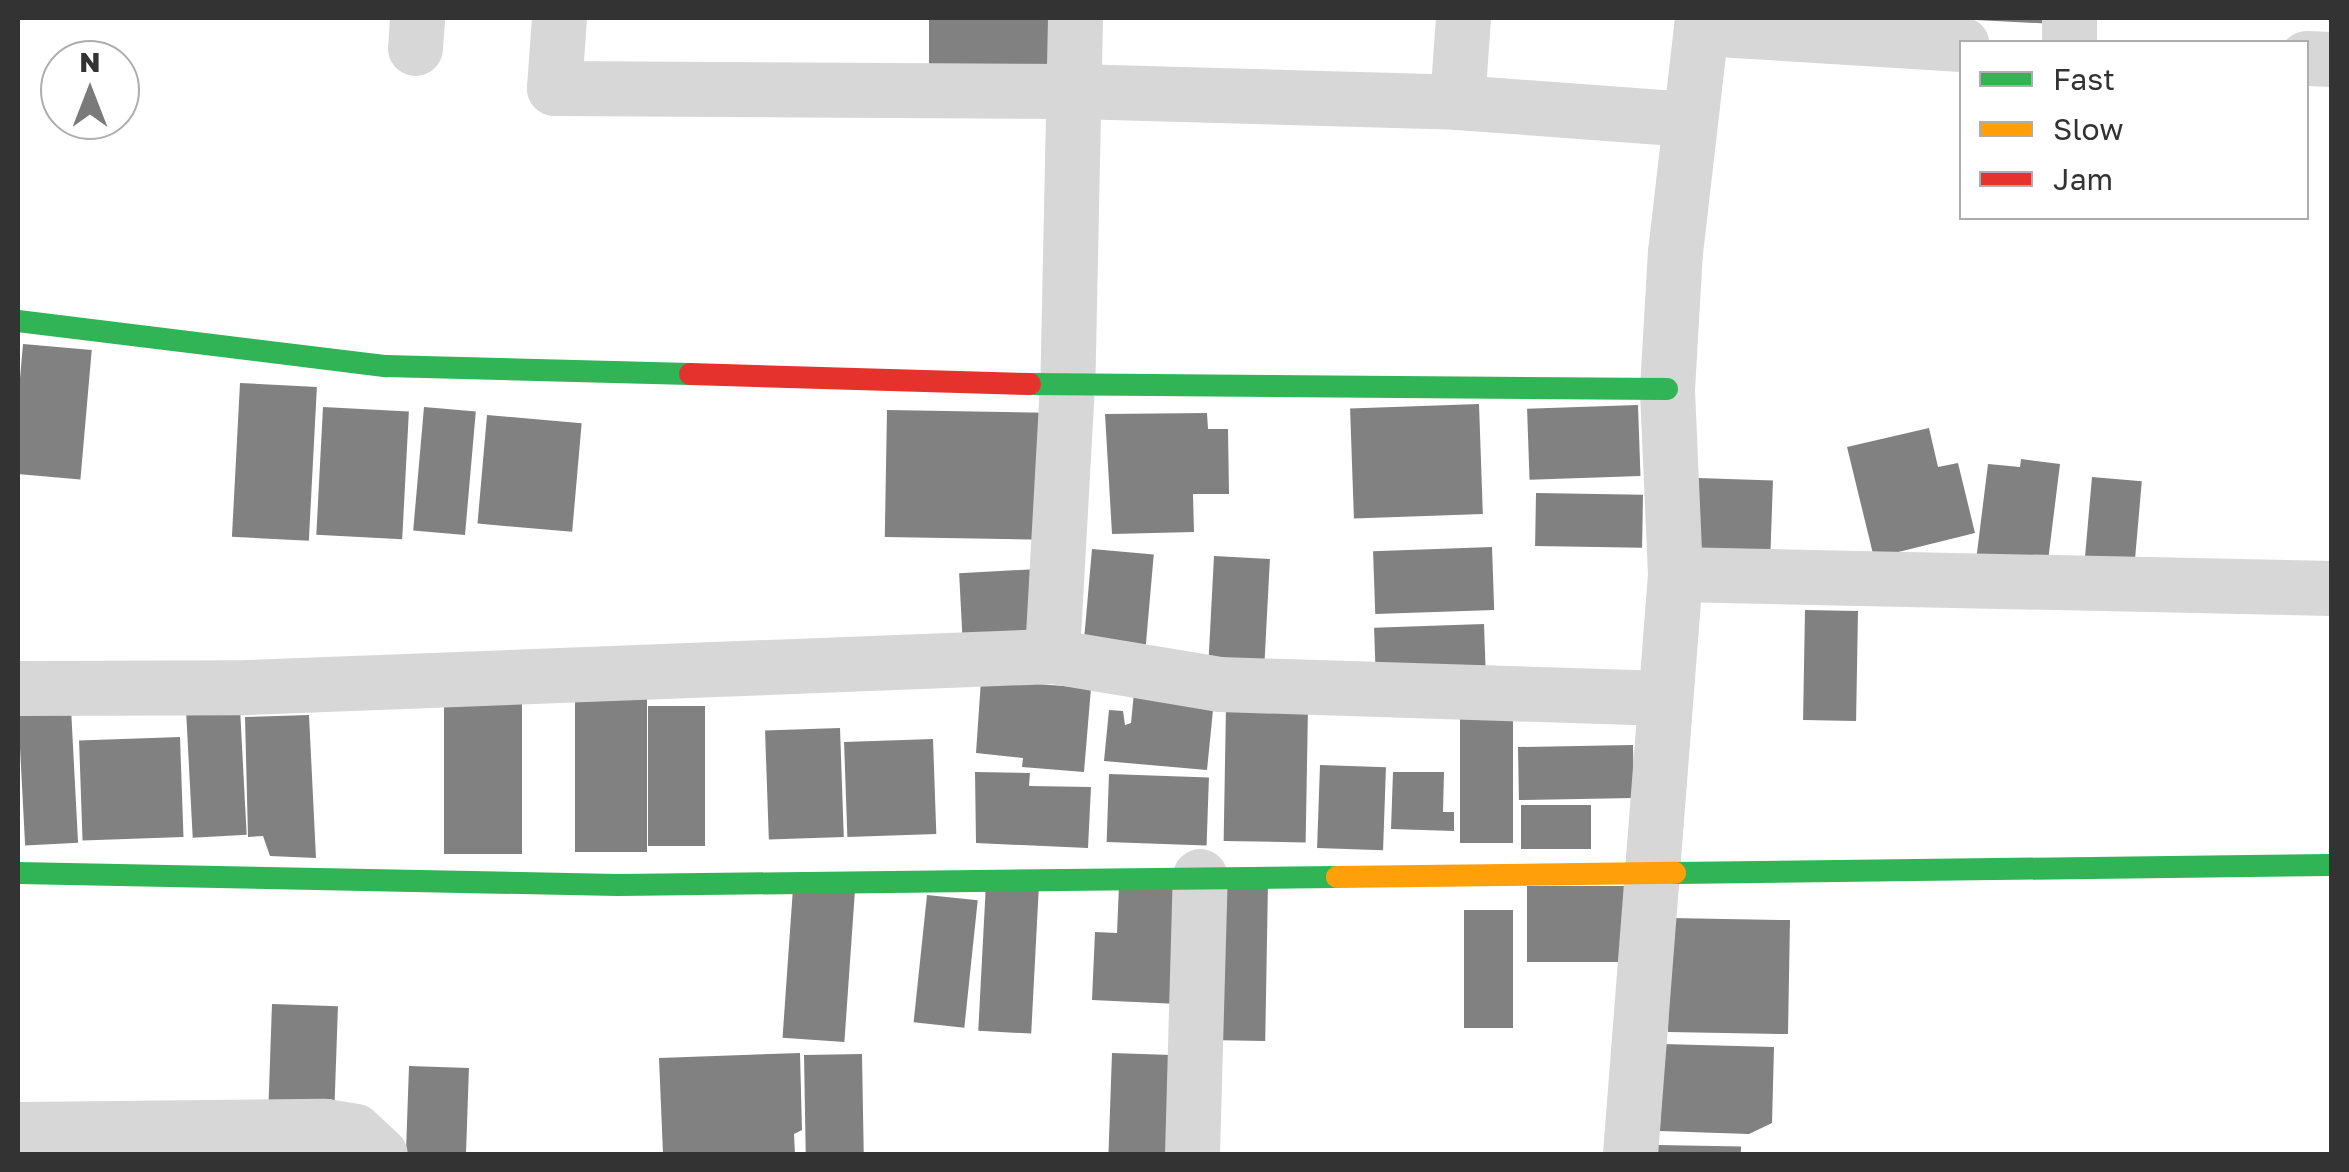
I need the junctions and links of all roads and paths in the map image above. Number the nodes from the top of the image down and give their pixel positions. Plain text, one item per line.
1 (559, 18) edge
2 (1074, 18) edge
3 (1463, 18) edge
4 (1701, 23) edge
5 (1959, 44) edge
6 (1074, 91) junction
7 (1458, 102) junction
8 (1688, 119) junction
9 (18, 321) edge
10 (1067, 384) junction
11 (1667, 389) junction
12 (1675, 574) junction
13 (2332, 588) edge
14 (1052, 656) junction
15 (18, 688) edge
16 (1665, 698) junction
17 (2332, 865) edge
18 (1651, 871) junction
19 (18, 874) edge
20 (1200, 876) junction
21 (18, 1128) edge
22 (380, 1154) edge
23 (1192, 1154) edge
24 (1630, 1154) edge

1 - 6 street
2 - 6 street
3 - 7 street
4 - 5 street
4 - 8 street
6 - 7 street
6 - 10 street
7 - 8 street
8 - 11 street
9 - 10 street
10 - 11 street
10 - 14 street
11 - 12 street
12 - 13 street
12 - 16 street
14 - 15 street
14 - 16 street
16 - 18 street
17 - 18 street
18 - 20 street
18 - 24 street
19 - 20 street
20 - 23 street
21 - 22 street

